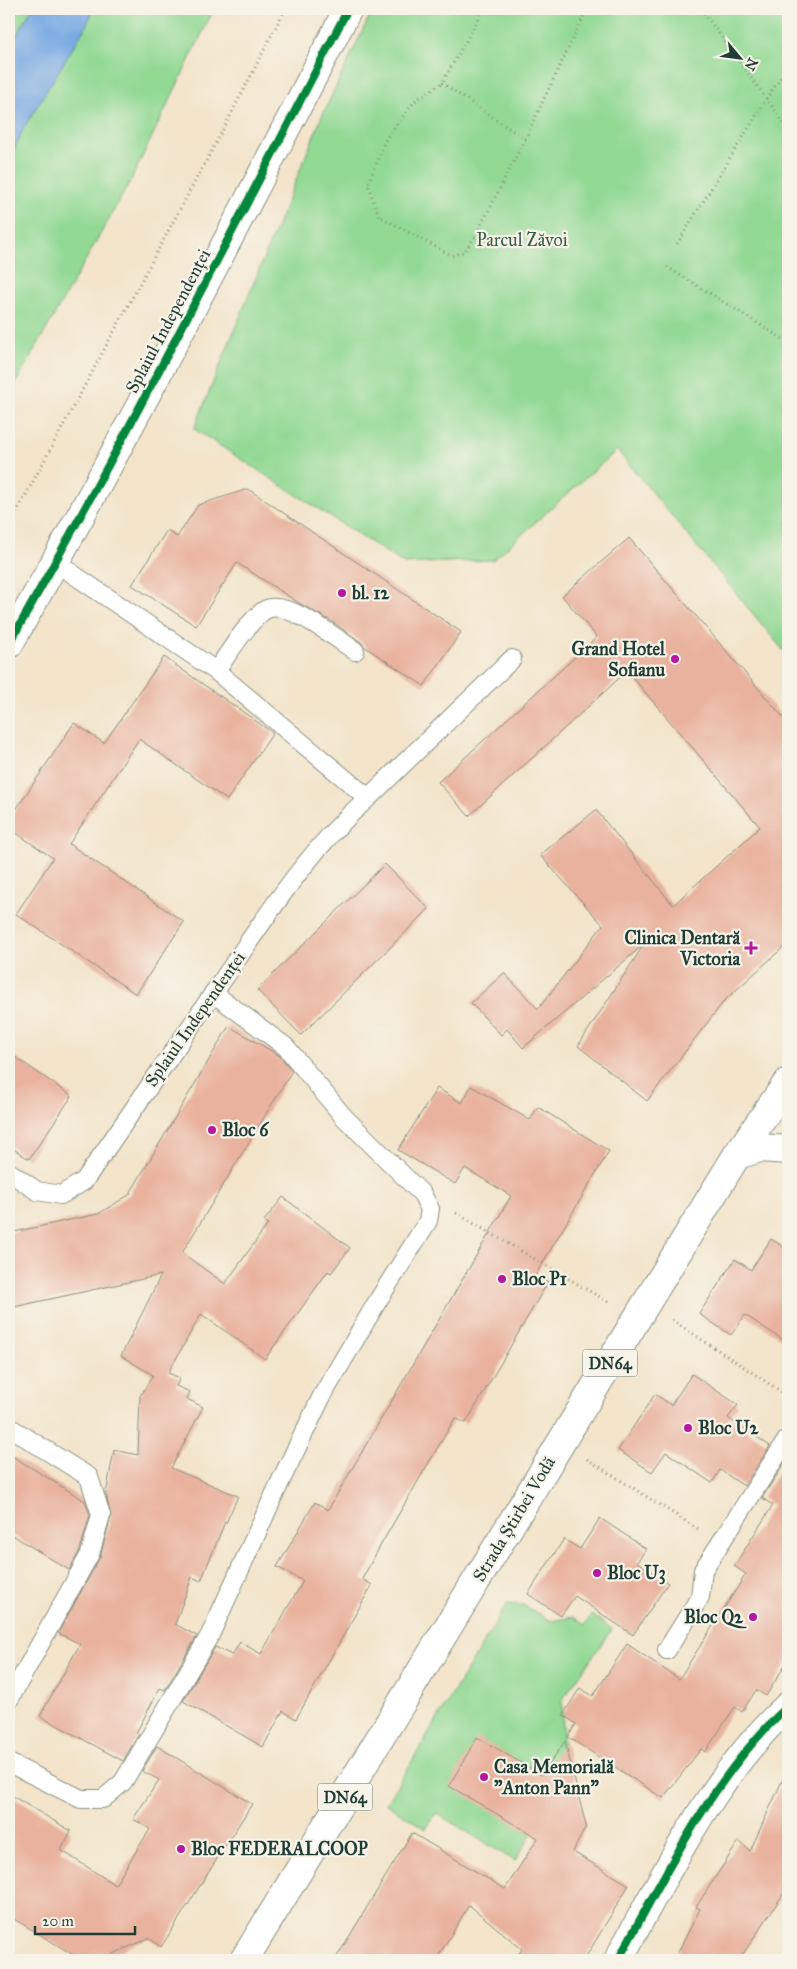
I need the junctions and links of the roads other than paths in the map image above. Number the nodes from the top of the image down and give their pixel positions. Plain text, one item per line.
1 (348, 9) edge
2 (55, 562) junction
3 (9, 644) edge
4 (355, 650) dead end
5 (512, 658) dead end
6 (216, 672) junction
7 (368, 798) junction
8 (213, 993) junction
9 (788, 1082) edge
10 (788, 1150) edge
11 (737, 1155) junction
12 (9, 1172) edge
13 (9, 1427) edge
14 (788, 1438) edge
15 (667, 1650) dead end
16 (9, 1700) edge
17 (788, 1706) edge
18 (9, 1763) edge
19 (246, 1957) edge
20 (618, 1960) edge

1 - 2 street, Splaiul Independenței
2 - 3 street, Splaiul Independenței
2 - 6 lane
4 - 6 lane
5 - 7 lane, Splaiul Independenței
6 - 7 lane
7 - 8 lane, Splaiul Independenței
8 - 12 lane, Splaiul Independenței
8 - 18 lane
9 - 11 street, Strada Știrbei Vodă / DN64
10 - 11 street
11 - 19 street, Strada Știrbei Vodă / DN64
13 - 16 lane
14 - 15 lane
17 - 20 street

